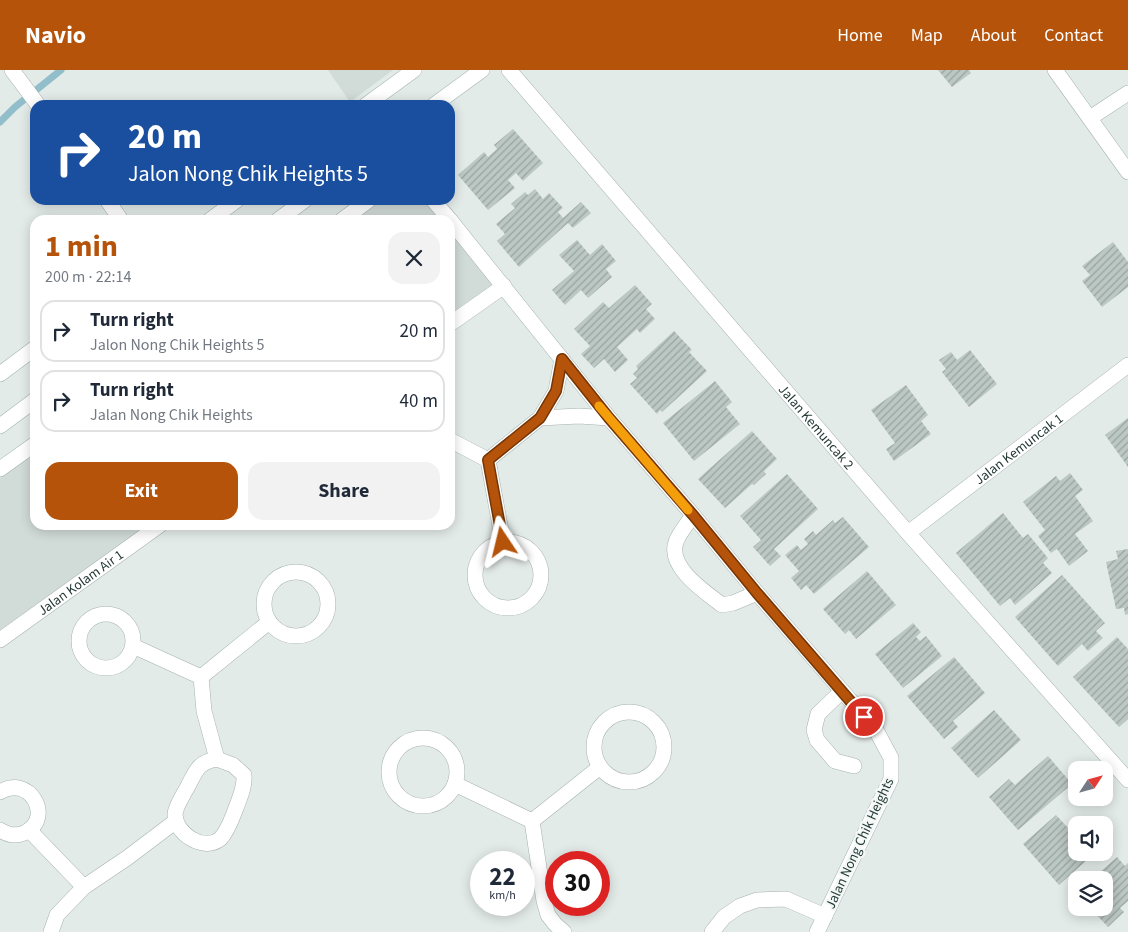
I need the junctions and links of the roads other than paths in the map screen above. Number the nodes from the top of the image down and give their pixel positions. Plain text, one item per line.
1 (414, 70) edge
2 (482, 70) edge
3 (510, 70) edge
4 (1055, 70) edge
5 (12, 71) edge
6 (1128, 93) edge
7 (34, 100) edge
8 (373, 100) edge
9 (441, 100) edge
10 (1090, 118) junction
11 (1128, 172) edge
12 (230, 205) edge
13 (299, 205) edge
14 (362, 205) edge
15 (437, 205) edge
16 (217, 215) edge
17 (285, 215) edge
18 (349, 215) edge
19 (446, 215) edge
20 (455, 226) edge
21 (504, 286) junction
22 (455, 320) edge
23 (30, 352) edge
24 (562, 359) junction
25 (1128, 366) edge
26 (0, 374) edge
27 (30, 404) edge
28 (540, 418) junction
29 (609, 418) junction
30 (0, 426) edge
31 (455, 443) edge
32 (30, 448) edge
33 (488, 460) junction
34 (0, 469) edge
35 (693, 515) junction
36 (153, 530) edge
37 (908, 533) junction
38 (503, 542) junction
39 (757, 593) junction
40 (269, 622) junction
41 (0, 640) edge
42 (133, 646) dead end
43 (201, 677) junction
44 (842, 691) junction
45 (217, 759) junction
46 (854, 766) dead end
47 (600, 767) junction
48 (1128, 780) edge
49 (455, 784) junction
50 (0, 792) edge
51 (176, 821) junction
52 (532, 821) junction
53 (0, 830) edge
54 (29, 830) junction
55 (84, 887) junction
56 (825, 916) junction
57 (51, 932) edge
58 (564, 932) edge
59 (712, 932) edge
60 (817, 932) edge

1 - 8 street
2 - 9 street
3 - 37 street, Jalan Kemuncak 2
4 - 10 street
5 - 7 street
6 - 10 street
10 - 11 street
12 - 16 street
13 - 17 street
14 - 18 street
15 - 19 street, Jalan Nong Chik Heights
20 - 21 street, Jalan Nong Chik Heights
21 - 22 street
21 - 24 street, Jalan Nong Chik Heights
23 - 26 street
24 - 28 street
24 - 29 street, Jalan Nong Chik Heights
25 - 37 street, Jalan Kemuncak 1
27 - 30 street
28 - 29 street
28 - 33 street
29 - 35 street, Jalan Nong Chik Heights
31 - 33 street
32 - 34 street
33 - 38 street
35 - 39 street, Jalan Nong Chik Heights
35 - 39 street
36 - 41 street, Jalan Kolam Air 1
37 - 48 street, Jalan Kemuncak 2
38 - 38 street
39 - 44 street, Jalan Nong Chik Heights
40 - 40 street
40 - 43 street
42 - 43 street
43 - 45 street
44 - 46 street
44 - 56 street, Jalan Nong Chik Heights
45 - 51 street
45 - 51 street
47 - 47 street
47 - 52 street
49 - 49 street
49 - 52 street
50 - 54 street
51 - 55 street
52 - 58 street
53 - 54 street
54 - 55 street
55 - 57 street
56 - 59 street
56 - 60 street, Jalan Nong Chik Heights

